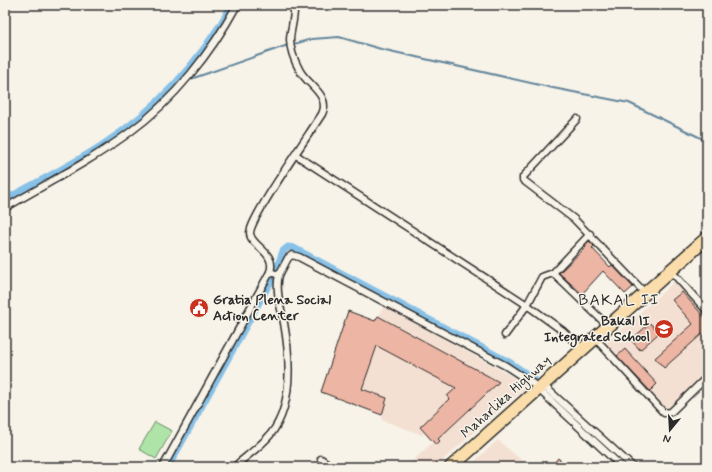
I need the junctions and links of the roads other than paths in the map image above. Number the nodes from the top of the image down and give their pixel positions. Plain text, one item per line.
1 (237, 5) edge
2 (294, 5) edge
3 (577, 119) dead end
4 (296, 155) junction
5 (5, 208) edge
6 (590, 234) junction
7 (707, 238) edge
8 (670, 270) junction
9 (270, 272) junction
10 (553, 273) junction
11 (279, 275) junction
12 (645, 293) junction
13 (527, 305) junction
14 (707, 311) edge
15 (608, 326) junction
16 (506, 335) dead end
17 (595, 338) junction
18 (582, 349) junction
19 (707, 377) edge
20 (541, 386) junction
21 (321, 459) dead end
22 (163, 467) edge
23 (234, 467) edge
24 (332, 467) edge
25 (451, 467) edge
26 (622, 467) edge
27 (633, 467) edge

1 - 5 street
2 - 4 street
3 - 6 street
4 - 9 street
4 - 13 street
6 - 10 street
6 - 12 street
7 - 8 highway, Maharlika Highway
8 - 12 highway, Maharlika Highway
8 - 14 street
9 - 11 street
9 - 22 street
10 - 13 street
10 - 15 street
11 - 20 street
11 - 23 street
12 - 15 highway, Maharlika Highway
13 - 16 street
13 - 18 street
15 - 17 highway, Maharlika Highway
17 - 18 highway, Maharlika Highway
17 - 19 street
18 - 20 highway, Maharlika Highway
20 - 25 highway, Maharlika Highway
20 - 26 street
20 - 27 street
21 - 24 street

